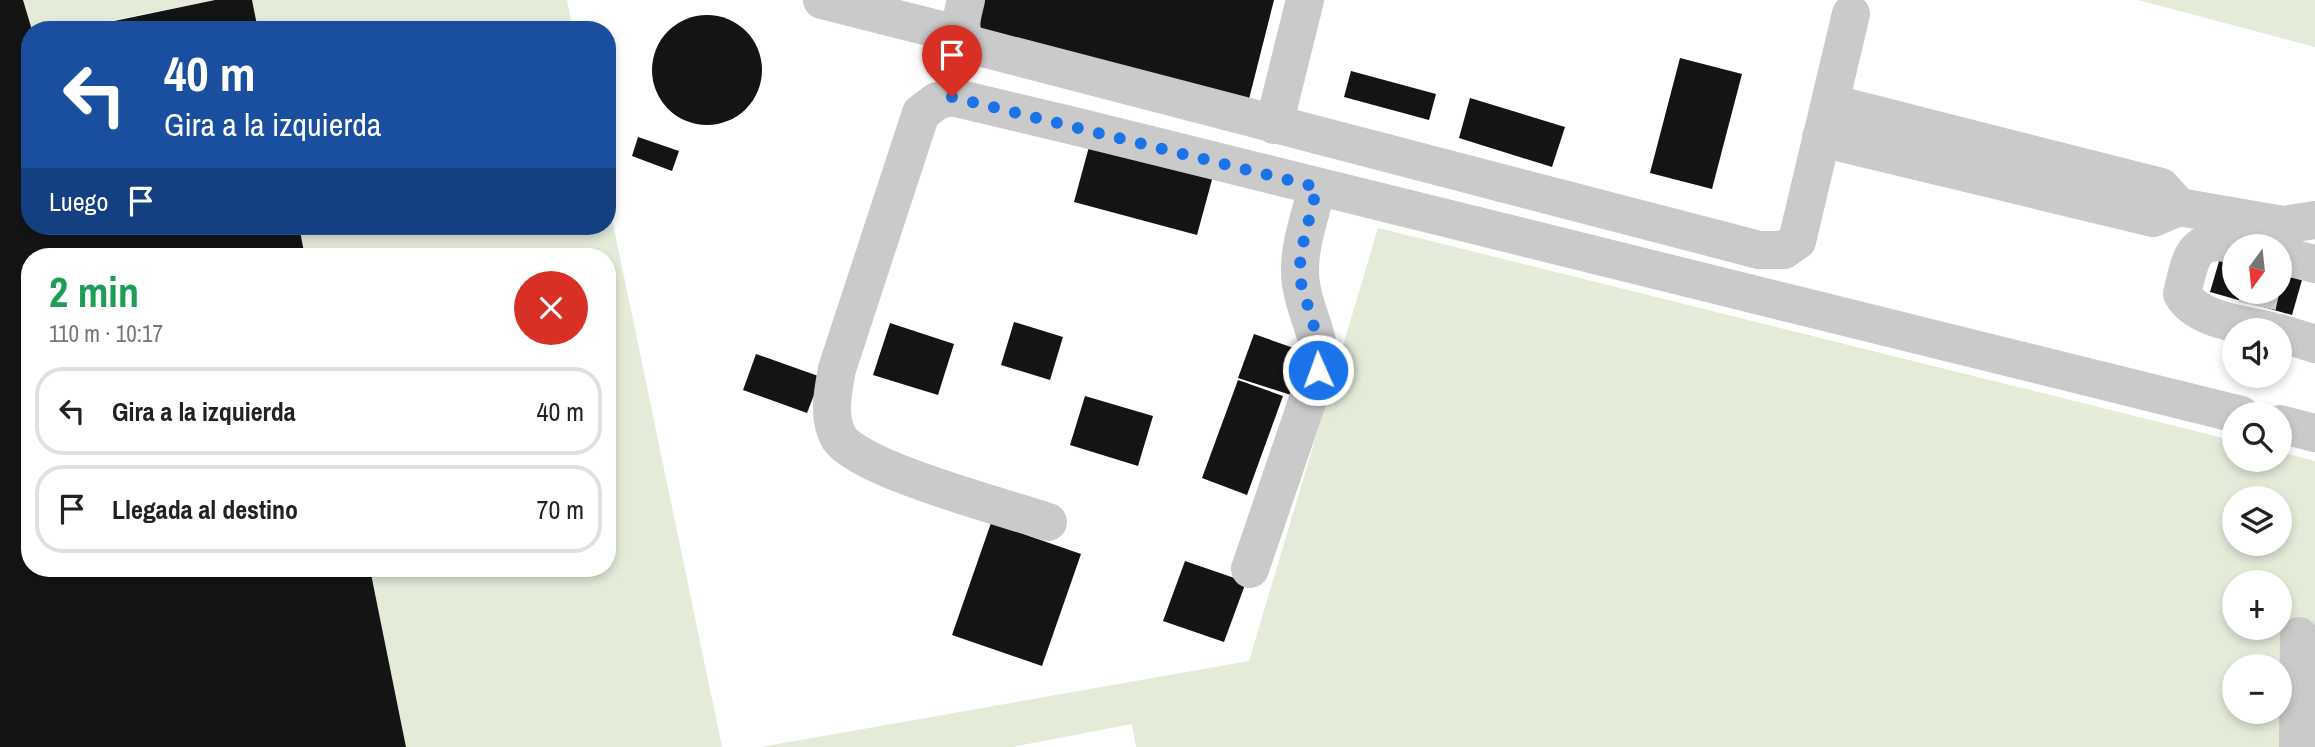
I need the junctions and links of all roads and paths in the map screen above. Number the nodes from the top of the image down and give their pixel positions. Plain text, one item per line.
1 (822, 0) edge
2 (1305, 0) edge
3 (1851, 14) dead end
4 (964, 18) edge
5 (1826, 120) junction
6 (1274, 125) junction
7 (1317, 187) junction
8 (2315, 220) edge
9 (2222, 242) edge
10 (2292, 259) edge
11 (2315, 264) edge
12 (2229, 318) edge
13 (2222, 410) edge
14 (2292, 427) edge
15 (2315, 433) edge
16 (1048, 522) dead end
17 (1250, 569) dead end
18 (2299, 636) dead end
19 (2298, 747) edge

1 - 4 lane
2 - 6 lane
3 - 5 lane
4 - 6 lane
5 - 6 lane
5 - 8 lane
7 - 13 lane
7 - 16 lane
7 - 17 lane
9 - 12 lane
10 - 11 lane
14 - 15 lane
18 - 19 lane

